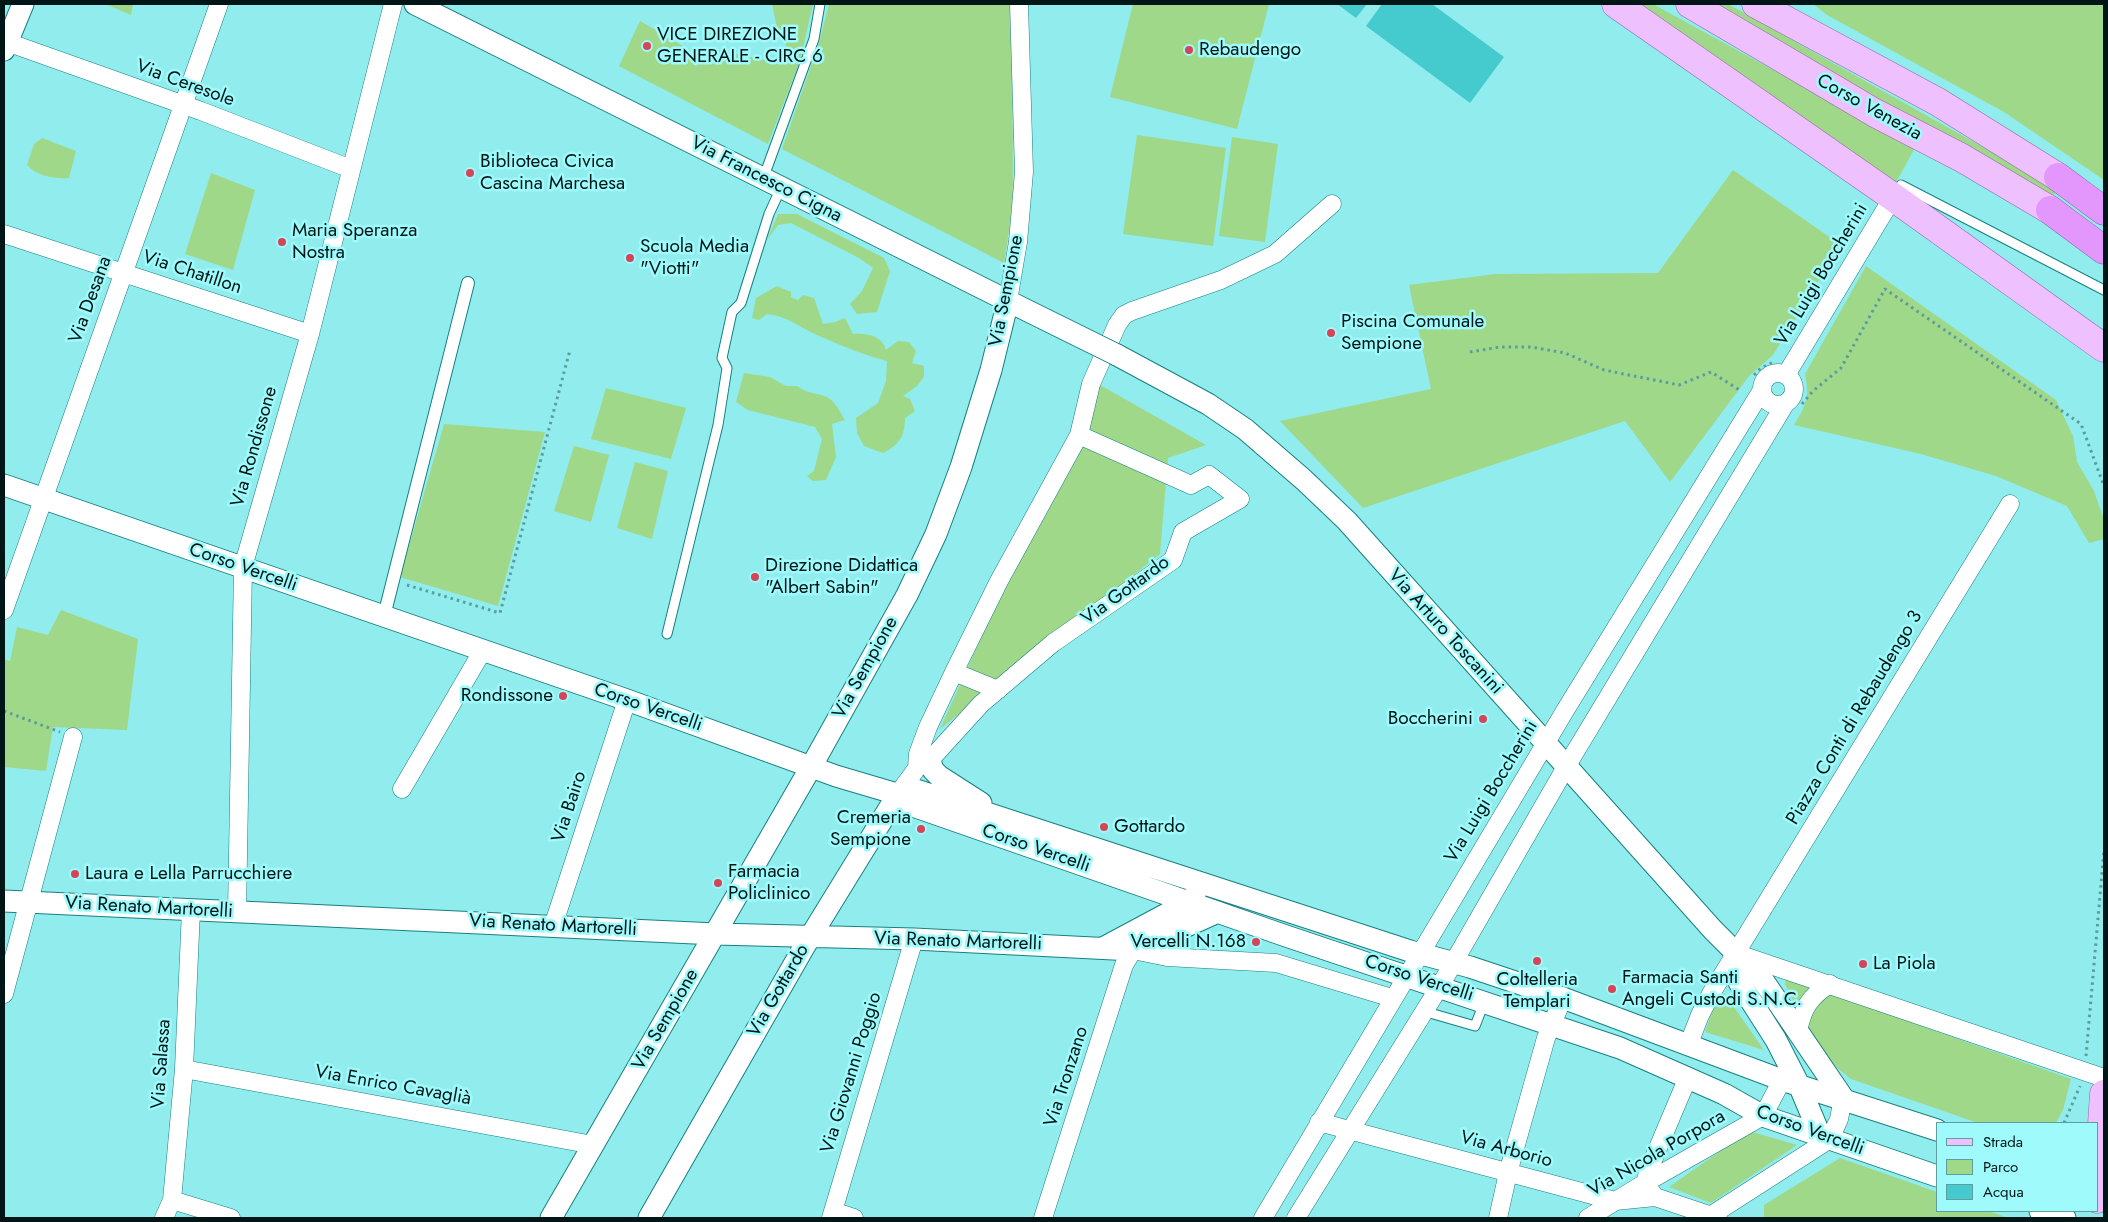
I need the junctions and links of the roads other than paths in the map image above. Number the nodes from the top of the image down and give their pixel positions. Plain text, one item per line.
1 (23, 4) edge
2 (219, 4) edge
3 (393, 4) edge
4 (415, 4) edge
5 (820, 4) edge
6 (1019, 4) edge
7 (1616, 4) edge
8 (1690, 4) edge
9 (1756, 4) edge
10 (1793, 4) edge
11 (5, 44) edge
12 (1836, 48) junction
13 (183, 105) junction
14 (351, 169) junction
15 (2058, 177) joint
16 (772, 184) junction
17 (1893, 197) junction
18 (1332, 204) dead end
19 (2050, 210) joint
20 (2104, 211) edge
21 (4, 234) edge
22 (2104, 250) edge
23 (122, 274) junction
24 (468, 283) dead end
25 (2104, 290) edge
26 (1015, 304) junction
27 (310, 334) junction
28 (2104, 348) edge
29 (1117, 355) joint
30 (1786, 376) junction
31 (1762, 390) junction
32 (1785, 404) junction
33 (1079, 435) junction
34 (4, 484) edge
35 (42, 498) junction
36 (2010, 504) dead end
37 (243, 567) junction
38 (4, 610) edge
39 (384, 616) junction
40 (668, 634) dead end
41 (483, 650) junction
42 (954, 672) junction
43 (998, 690) junction
44 (627, 700) junction
45 (73, 737) road end
46 (1546, 744) junction
47 (924, 764) junction
48 (811, 767) junction
49 (1566, 767) junction
50 (402, 789) dead end
51 (898, 794) junction
52 (996, 816) junction
53 (1205, 884) junction
54 (4, 901) edge
55 (28, 902) junction
56 (1188, 902) junction
57 (191, 910) junction
58 (1218, 912) junction
59 (237, 913) junction
60 (553, 926) junction
61 (716, 934) junction
62 (810, 936) junction
63 (914, 939) junction
64 (1103, 948) junction
65 (1132, 950) junction
66 (1736, 953) junction
67 (1419, 954) junction
68 (1215, 959) joint
69 (1454, 962) junction
70 (1406, 975) junction
71 (1830, 984) junction
72 (1440, 986) junction
73 (4, 994) edge
74 (1392, 998) junction
75 (1563, 998) junction
76 (1485, 1001) junction
77 (1423, 1010) junction
78 (1552, 1024) junction
79 (1798, 1032) junction
80 (1688, 1046) junction
81 (184, 1070) junction
82 (1688, 1077) junction
83 (2104, 1078) edge
84 (1790, 1082) junction
85 (2094, 1088) edge
86 (1844, 1098) junction
87 (1763, 1116) junction
88 (1319, 1122) junction
89 (2095, 1122) edge
90 (1936, 1130) edge
91 (1348, 1131) junction
92 (1825, 1137) junction
93 (593, 1145) junction
94 (1508, 1173) junction
95 (1936, 1176) edge
96 (1650, 1190) junction
97 (172, 1200) junction
98 (1616, 1201) junction
99 (2044, 1212) edge
100 (832, 1215) edge
101 (1712, 1217) edge
102 (164, 1218) edge
103 (231, 1218) edge
104 (551, 1218) edge
105 (648, 1218) edge
106 (854, 1218) edge
107 (1043, 1218) edge
108 (1263, 1218) edge
109 (1296, 1218) edge
110 (1498, 1218) edge
111 (1588, 1218) edge
112 (2065, 1218) edge

1 - 11 street
2 - 13 street, Via Desana
3 - 14 street, Via Rondissone
4 - 16 street, Via Francesco Cigna
5 - 16 lane
6 - 26 street, Via Sempione
7 - 17 main road
8 - 19 main road, Corso Venezia
9 - 12 main road, Corso Venezia
10 - 12 main road
11 - 13 street, Via Ceresole
12 - 15 main road, Corso Venezia
13 - 14 street, Via Ceresole
13 - 23 street, Via Desana
14 - 27 street, Via Rondissone
15 - 20 highway
16 - 26 street, Via Francesco Cigna
16 - 40 lane
17 - 25 lane
17 - 28 main road
17 - 30 street, Via Luigi Boccherini
18 - 33 street, Via Gottardo
19 - 22 highway
21 - 23 street, Via Chatillon
23 - 27 street, Via Chatillon
23 - 35 street, Via Desana
24 - 39 street
26 - 29 street, Via Francesco Cigna, bridge
26 - 48 street, Via Sempione
27 - 37 street, Via Rondissone
29 - 46 street, Via Arturo Toscanini
30 - 31 street
30 - 32 street
31 - 32 street
31 - 46 street, Via Luigi Boccherini
32 - 49 street
33 - 42 street, Via Gottardo
33 - 43 street, Via Gottardo
34 - 35 street, Corso Vercelli
35 - 37 street, Corso Vercelli
35 - 38 street, Via Desana
36 - 66 street, Piazza Conti di Rebaudengo 3
37 - 39 street, Corso Vercelli
37 - 59 street, Via Rondissone
39 - 41 street, Corso Vercelli
41 - 44 street, Corso Vercelli
41 - 50 street
42 - 43 street
42 - 47 street, Via Gottardo
43 - 47 street, Via Gottardo
44 - 48 street, Corso Vercelli
44 - 60 street, Via Bairo
45 - 55 street
46 - 49 street, Via Arturo Toscanini
46 - 67 street, Via Luigi Boccherini
47 - 51 street, Via Gottardo
47 - 52 street
48 - 51 street, Corso Vercelli
48 - 61 street, Via Sempione
49 - 66 street, Via Arturo Toscanini
49 - 69 street
51 - 52 street, Corso Vercelli
51 - 56 street, Corso Vercelli
51 - 62 street, Via Gottardo
52 - 53 street, Corso Vercelli
53 - 56 street
53 - 67 street, Corso Vercelli
54 - 55 street, Via Renato Martorelli
55 - 57 street, Via Renato Martorelli
55 - 73 street
56 - 58 street, Corso Vercelli
56 - 64 street
57 - 59 street, Via Renato Martorelli
57 - 81 street, Via Salassa
58 - 65 street, Via Renato Martorelli
58 - 70 street, Corso Vercelli
59 - 60 street, Via Renato Martorelli
60 - 61 street, Via Renato Martorelli
61 - 62 street, Via Renato Martorelli
61 - 93 street, Via Sempione
62 - 63 street, Via Renato Martorelli
62 - 105 street, Via Gottardo
63 - 64 street, Via Renato Martorelli
63 - 100 street, Via Giovanni Poggio
64 - 65 street, Via Renato Martorelli
65 - 68 street, Via Renato Martorelli
65 - 107 street, Via Tronzano
66 - 71 street
66 - 79 street, Via Arturo Toscanini
66 - 80 street, Piazza Conti di Rebaudengo 3
66 - 84 street
67 - 69 street, Corso Vercelli
67 - 70 street, Via Luigi Boccherini
68 - 74 street, Corso Vercelli
69 - 72 street
69 - 75 street, Corso Vercelli
70 - 72 street, Corso Vercelli
70 - 74 street, Via Luigi Boccherini
71 - 79 street
71 - 83 street
72 - 76 street, Corso Vercelli
72 - 77 street
74 - 88 street, Via Luigi Boccherini
75 - 78 street
75 - 80 street, Corso Vercelli
76 - 77 lane
76 - 78 street, Corso Vercelli
77 - 91 street
78 - 82 street, Corso Vercelli
78 - 94 street
79 - 86 street, Via Arturo Toscanini
80 - 84 street, Corso Vercelli
81 - 93 street, Via Enrico Cavaglià
81 - 97 street, Via Salassa
82 - 87 street, Corso Vercelli
82 - 96 street
84 - 86 street, Corso Vercelli
84 - 87 street
84 - 92 street
85 - 89 main road
86 - 90 street, Corso Vercelli
86 - 92 street
87 - 92 street, Corso Vercelli
87 - 96 street, Via Nicola Porpora
88 - 91 street, Via Arborio
88 - 108 street, Via Luigi Boccherini
91 - 94 street, Via Arborio
91 - 109 street
92 - 95 street, Corso Vercelli
92 - 101 street
93 - 104 street, Via Sempione
94 - 98 street, Via Arborio
94 - 110 street
96 - 98 street, Via Nicola Porpora
96 - 101 street
97 - 102 street, Via Salassa
97 - 103 street
98 - 111 street, Via Nicola Porpora
99 - 112 street
100 - 106 street

